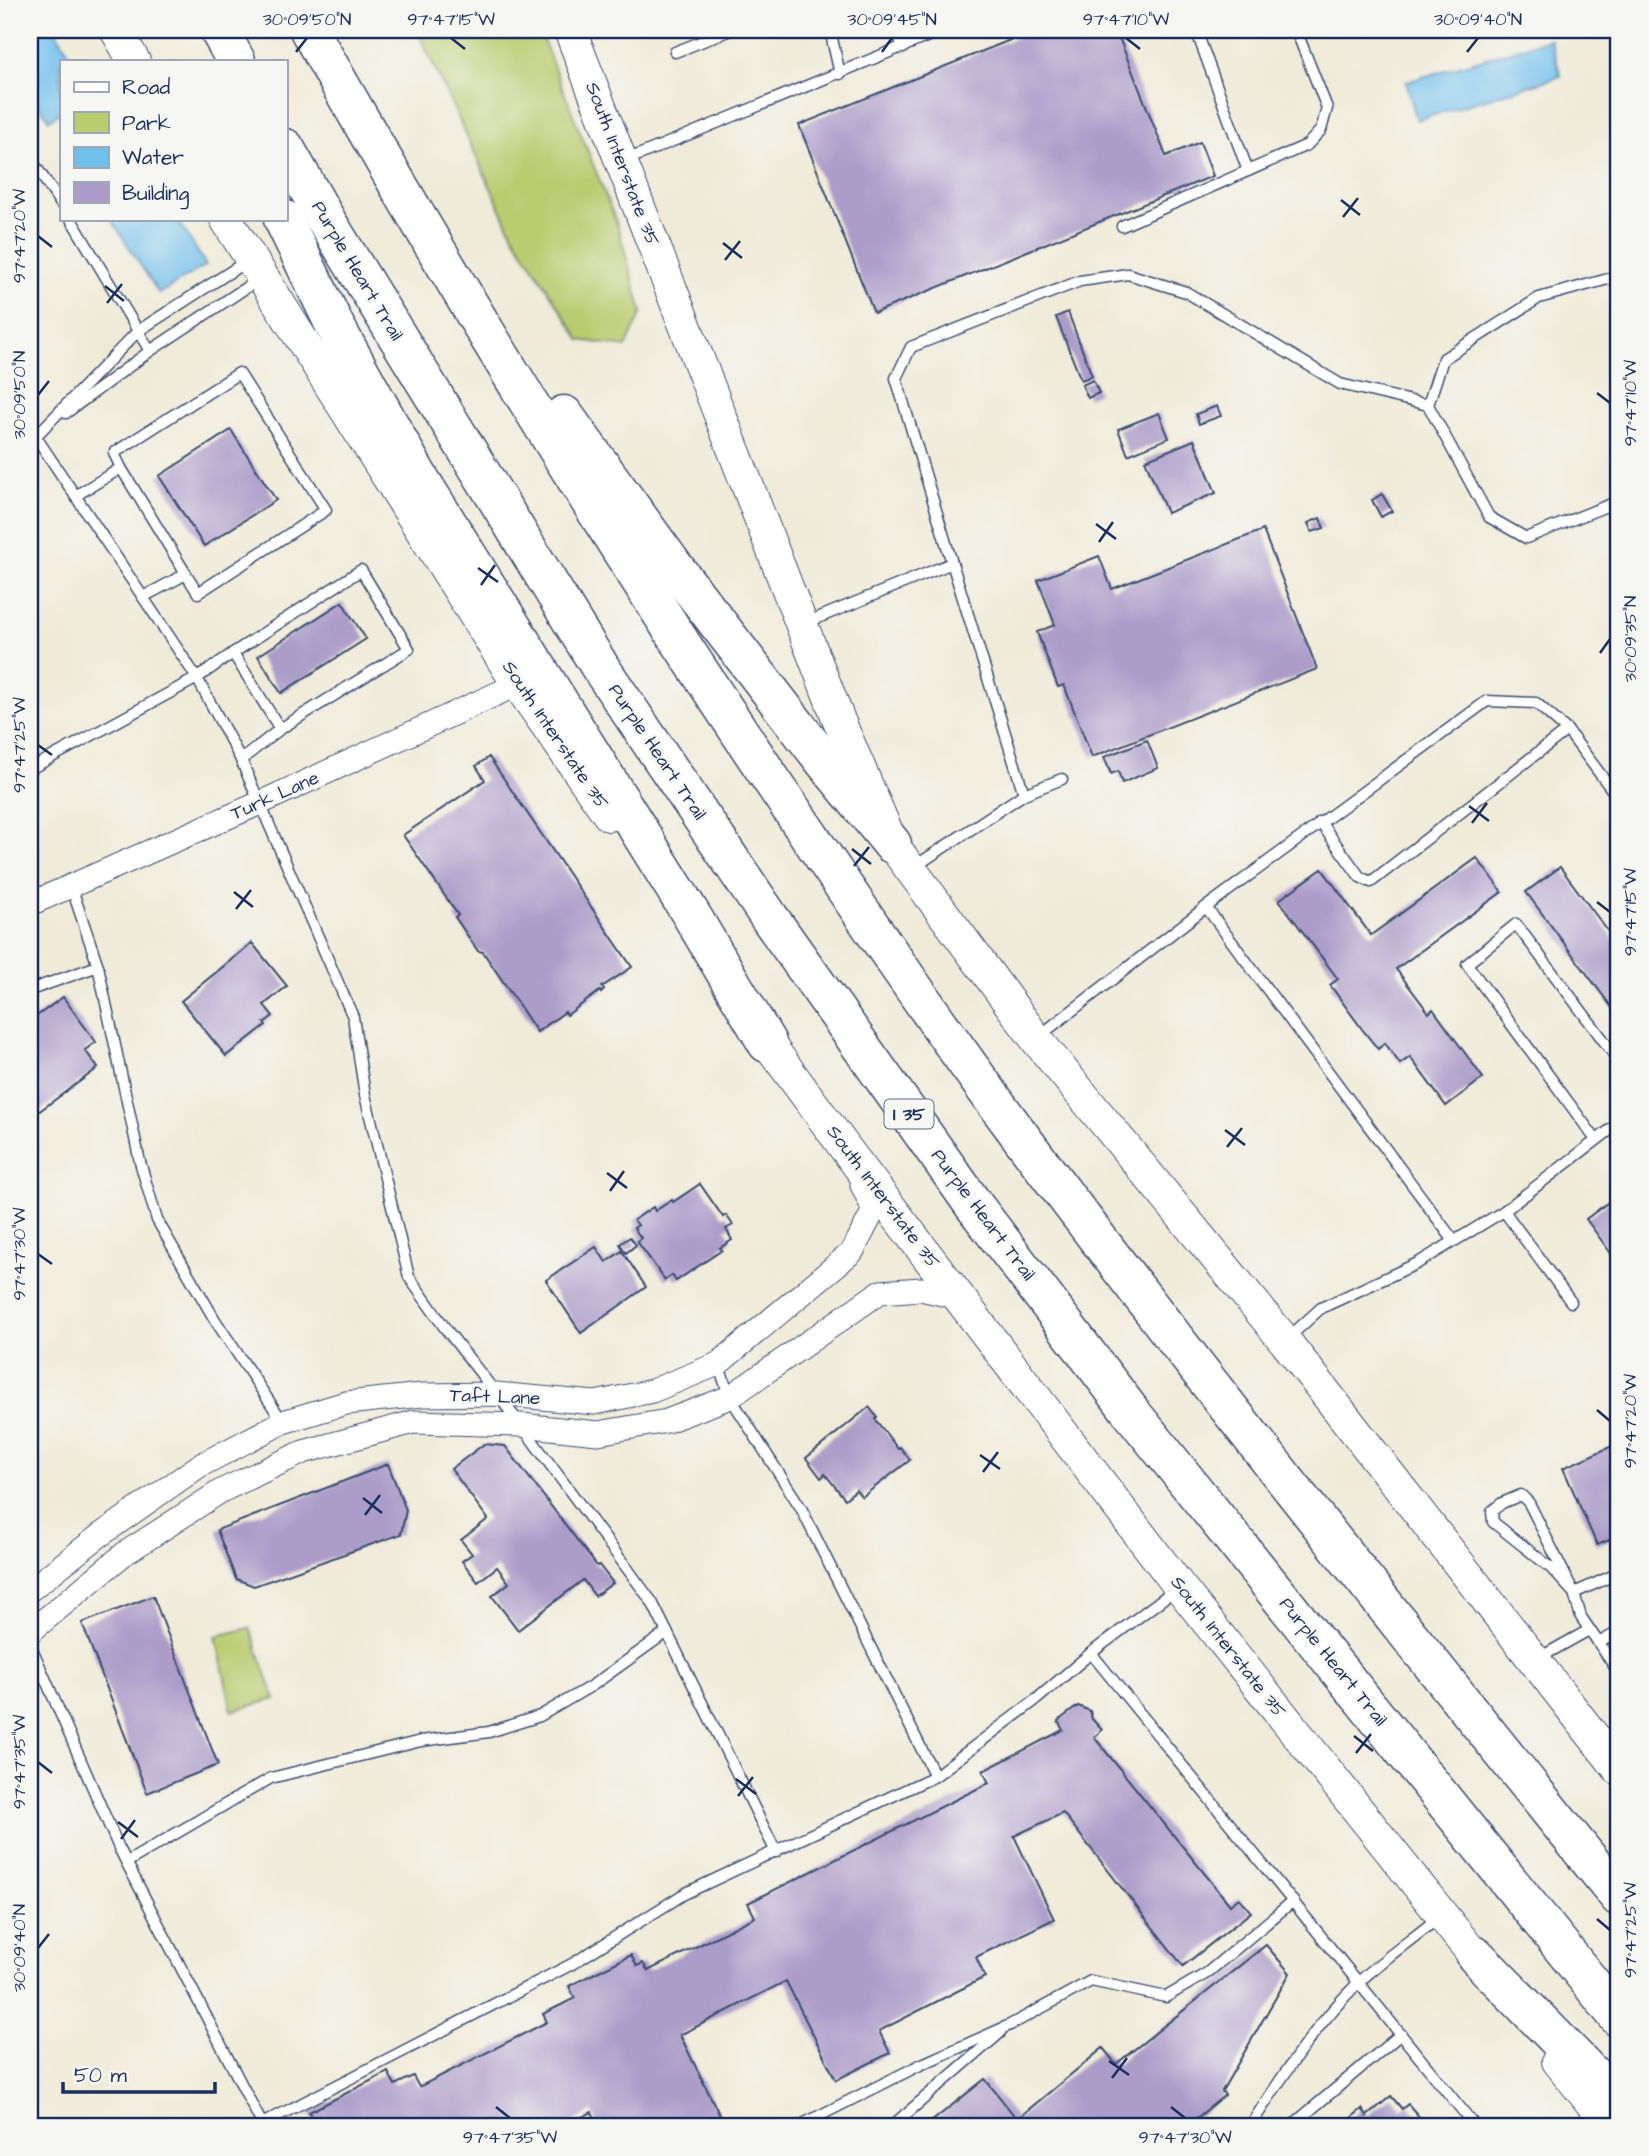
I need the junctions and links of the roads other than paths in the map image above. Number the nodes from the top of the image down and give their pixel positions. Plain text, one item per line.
1 (116, 30) edge
2 (194, 30) edge
3 (219, 30) edge
4 (309, 30) edge
5 (570, 30) edge
6 (731, 30) edge
7 (830, 30) edge
8 (897, 30) edge
9 (943, 30) edge
10 (1196, 30) edge
11 (1296, 30) edge
12 (903, 48) junction
13 (675, 52) dead end
14 (133, 60) edge
15 (208, 60) edge
16 (235, 60) edge
17 (840, 74) junction
18 (287, 152) edge
19 (30, 158) edge
20 (383, 160) junction
21 (621, 162) junction
22 (1248, 171) junction
23 (60, 203) edge
24 (72, 220) edge
25 (227, 220) edge
26 (283, 220) edge
27 (1122, 226) dead end
28 (255, 269) junction
29 (1619, 276) edge
30 (138, 331) junction
31 (150, 351) junction
32 (1428, 405) junction
33 (33, 439) edge
34 (121, 468) junction
35 (75, 496) junction
36 (1619, 501) edge
37 (952, 563) junction
38 (186, 574) junction
39 (143, 597) junction
40 (802, 624) junction
41 (233, 653) junction
42 (197, 678) junction
43 (519, 684) junction
44 (280, 729) junction
45 (1567, 730) junction
46 (241, 760) junction
47 (30, 769) edge
48 (1062, 779) dead end
49 (1024, 794) junction
50 (1619, 799) edge
51 (260, 803) junction
52 (1320, 822) junction
53 (902, 856) junction
54 (71, 886) junction
55 (30, 904) edge
56 (1206, 907) junction
57 (98, 966) junction
58 (30, 990) edge
59 (1036, 1038) junction
60 (767, 1043) junction
61 (1619, 1061) edge
62 (1619, 1123) edge
63 (1596, 1140) junction
64 (845, 1148) junction
65 (1504, 1211) junction
66 (1454, 1241) junction
67 (960, 1298) junction
68 (1571, 1301) dead end
69 (1285, 1341) junction
70 (718, 1364) junction
71 (497, 1394) junction
72 (730, 1397) junction
73 (282, 1422) junction
74 (521, 1425) junction
75 (1619, 1573) edge
76 (1180, 1587) junction
77 (30, 1590) edge
78 (1574, 1592) junction
79 (1589, 1630) junction
80 (30, 1632) edge
81 (667, 1632) junction
82 (1619, 1632) edge
83 (1598, 1643) junction
84 (30, 1644) edge
85 (1091, 1653) junction
86 (1534, 1660) junction
87 (1619, 1673) edge
88 (1619, 1769) edge
89 (935, 1776) junction
90 (776, 1852) junction
91 (127, 1862) junction
92 (1619, 1897) edge
93 (1293, 1902) junction
94 (1441, 1915) junction
95 (1476, 1956) junction
96 (1358, 1983) junction
97 (1619, 2018) edge
98 (1010, 2025) junction
99 (1401, 2034) junction
100 (1619, 2102) edge
101 (260, 2125) edge
102 (799, 2126) edge
103 (892, 2126) edge
104 (1250, 2126) edge
105 (1295, 2126) edge
106 (1475, 2126) edge
107 (1610, 2126) edge

1 - 14 main road
2 - 15 highway
3 - 16 highway
4 - 20 highway
5 - 21 main road, South Interstate 35
6 - 13 lane
7 - 17 lane
8 - 12 lane
9 - 12 lane
10 - 22 lane
11 - 22 lane
12 - 17 lane
17 - 21 lane
18 - 97 highway, Purple Heart Trail / I 35
19 - 23 lane
20 - 53 highway
20 - 92 highway
21 - 40 main road, South Interstate 35
22 - 27 lane
24 - 30 lane
25 - 28 main road, South Interstate 35
26 - 60 highway
28 - 30 lane
28 - 31 lane
28 - 43 main road, South Interstate 35
29 - 32 lane
30 - 31 lane
30 - 33 lane
31 - 33 lane
32 - 36 lane
32 - 37 lane
33 - 35 lane
34 - 35 lane
34 - 38 lane
34 - 38 lane
35 - 39 lane
37 - 40 lane
37 - 49 lane
38 - 39 lane
39 - 42 lane
40 - 53 main road, South Interstate 35
41 - 42 lane
41 - 44 lane
41 - 44 lane
42 - 46 lane
42 - 47 lane
43 - 51 street, Turk Lane
43 - 60 main road, South Interstate 35
44 - 46 lane
45 - 50 lane
45 - 52 lane
45 - 52 lane
46 - 51 lane
48 - 49 lane
49 - 53 lane
51 - 54 street, Turk Lane
51 - 71 lane
52 - 56 lane
53 - 59 main road, South Interstate 35
54 - 55 street, Turk Lane
54 - 57 lane
56 - 59 lane
56 - 66 lane
57 - 58 lane
57 - 73 lane
59 - 69 main road, South Interstate 35
60 - 64 main road, South Interstate 35
61 - 63 lane
62 - 63 lane
63 - 65 lane
64 - 67 main road, South Interstate 35
64 - 70 street, Taft Lane
65 - 66 lane
65 - 68 lane
66 - 69 lane
67 - 72 street, Taft Lane
67 - 76 main road, South Interstate 35
69 - 86 main road, South Interstate 35
70 - 71 street, Taft Lane
70 - 72 lane
71 - 73 street, Taft Lane
71 - 74 lane
72 - 74 street, Taft Lane
72 - 89 lane
73 - 77 street, Taft Lane
74 - 80 street, Taft Lane
74 - 81 lane
75 - 78 lane
76 - 85 lane
76 - 94 main road, South Interstate 35
78 - 78 lane
78 - 79 lane
79 - 83 lane
79 - 86 lane
81 - 90 lane
81 - 91 lane
82 - 83 lane
83 - 87 lane
84 - 91 lane
85 - 89 lane
85 - 93 lane
86 - 88 main road, South Interstate 35
89 - 90 lane
90 - 101 lane
91 - 101 lane
93 - 96 lane
93 - 98 lane
94 - 95 main road, South Interstate 35
94 - 96 lane
95 - 100 highway
95 - 107 main road, South Interstate 35
96 - 99 lane
96 - 104 lane
98 - 102 lane
98 - 103 lane
99 - 105 lane
99 - 106 lane

